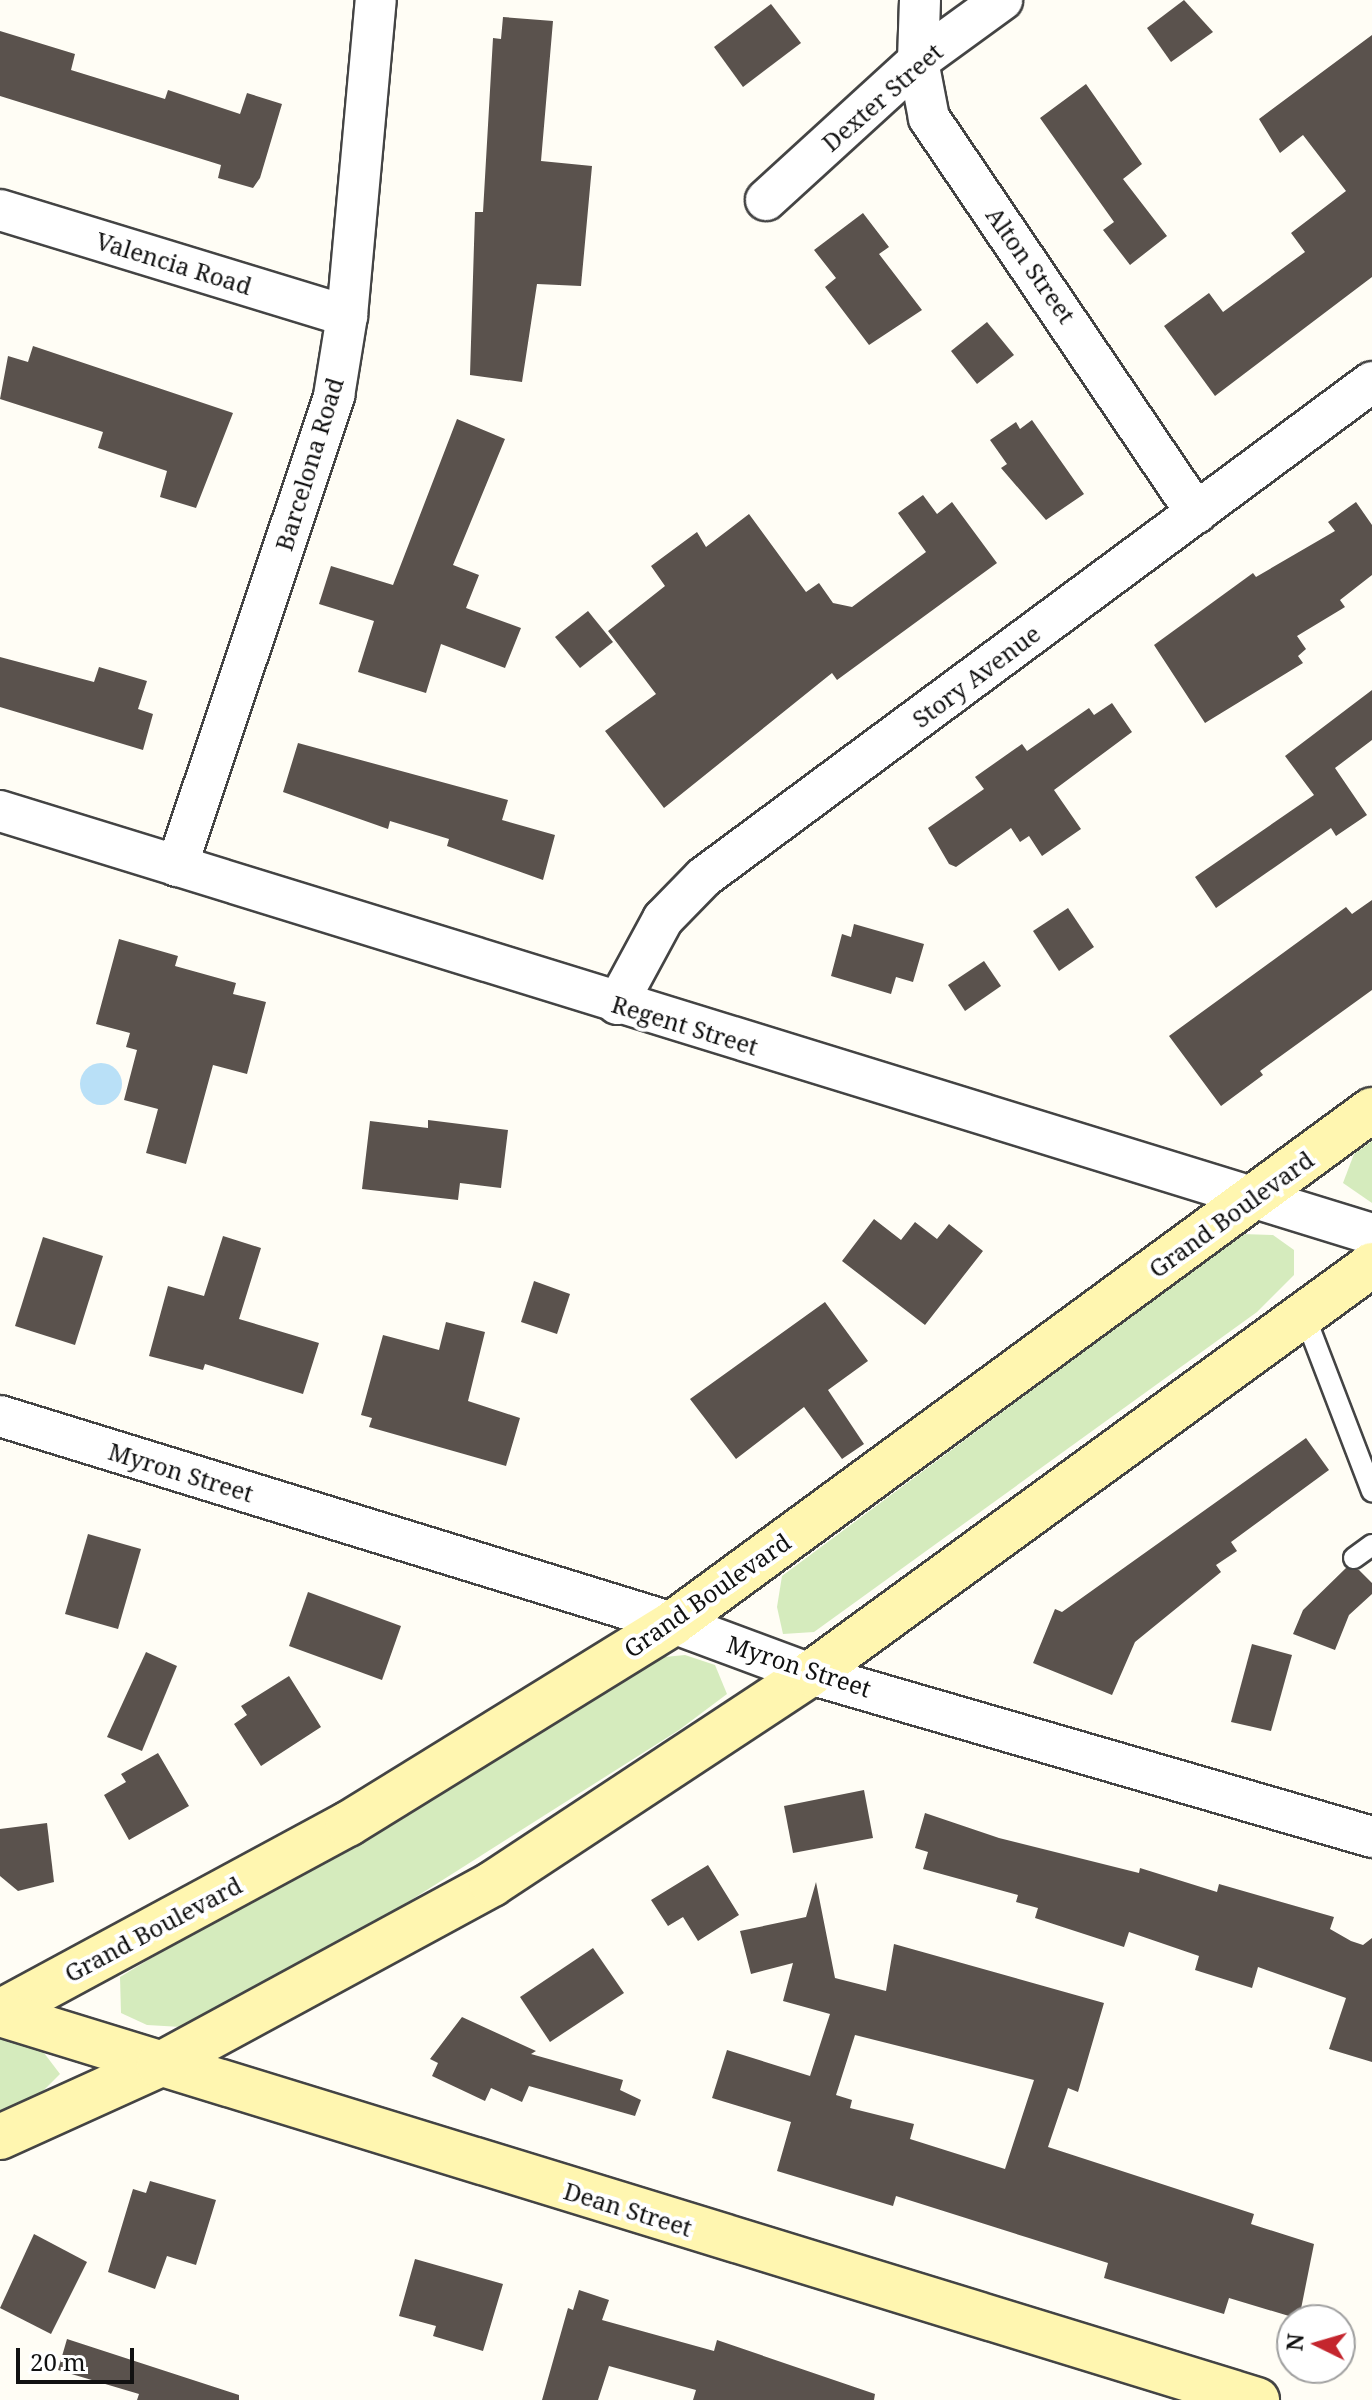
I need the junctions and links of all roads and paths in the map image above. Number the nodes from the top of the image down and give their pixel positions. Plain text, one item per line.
1 (376, 0) edge
2 (920, 0) edge
3 (1002, 0) edge
4 (918, 61) junction
5 (766, 200) dead end
6 (0, 210) edge
7 (347, 316) junction
8 (1372, 382) edge
9 (1196, 513) junction
10 (0, 811) edge
11 (177, 866) junction
12 (617, 1004) junction
13 (1372, 1110) edge
14 (1250, 1200) junction
15 (1372, 1234) edge
16 (1372, 1265) edge
17 (1304, 1314) junction
18 (0, 1416) edge
19 (1372, 1491) edge
20 (1372, 1545) edge
21 (1354, 1558) dead end
22 (673, 1623) junction
23 (810, 1674) junction
24 (1372, 1837) edge
25 (0, 2013) edge
26 (159, 2065) junction
27 (0, 2137) edge
28 (1257, 2400) edge

1 - 7 street, Barcelona Road
2 - 4 street, Alton Street
3 - 4 street, Dexter Street
4 - 5 street, Dexter Street
4 - 9 street, Alton Street
6 - 7 street, Valencia Road
7 - 11 street, Barcelona Road
8 - 9 street, Story Avenue
9 - 12 street, Story Avenue
10 - 11 street, Regent Street
11 - 12 street, Regent Street
12 - 14 street, Regent Street
13 - 14 street, Grand Boulevard
14 - 15 street, Regent Street
14 - 22 street, Grand Boulevard
16 - 17 street
17 - 19 lane
17 - 23 street
18 - 22 street, Myron Street
20 - 21 lane
22 - 23 street, Myron Street
22 - 25 street, Grand Boulevard
23 - 24 street, Myron Street
23 - 26 street
25 - 26 street, Dean Street
26 - 27 street
26 - 28 street, Dean Street

